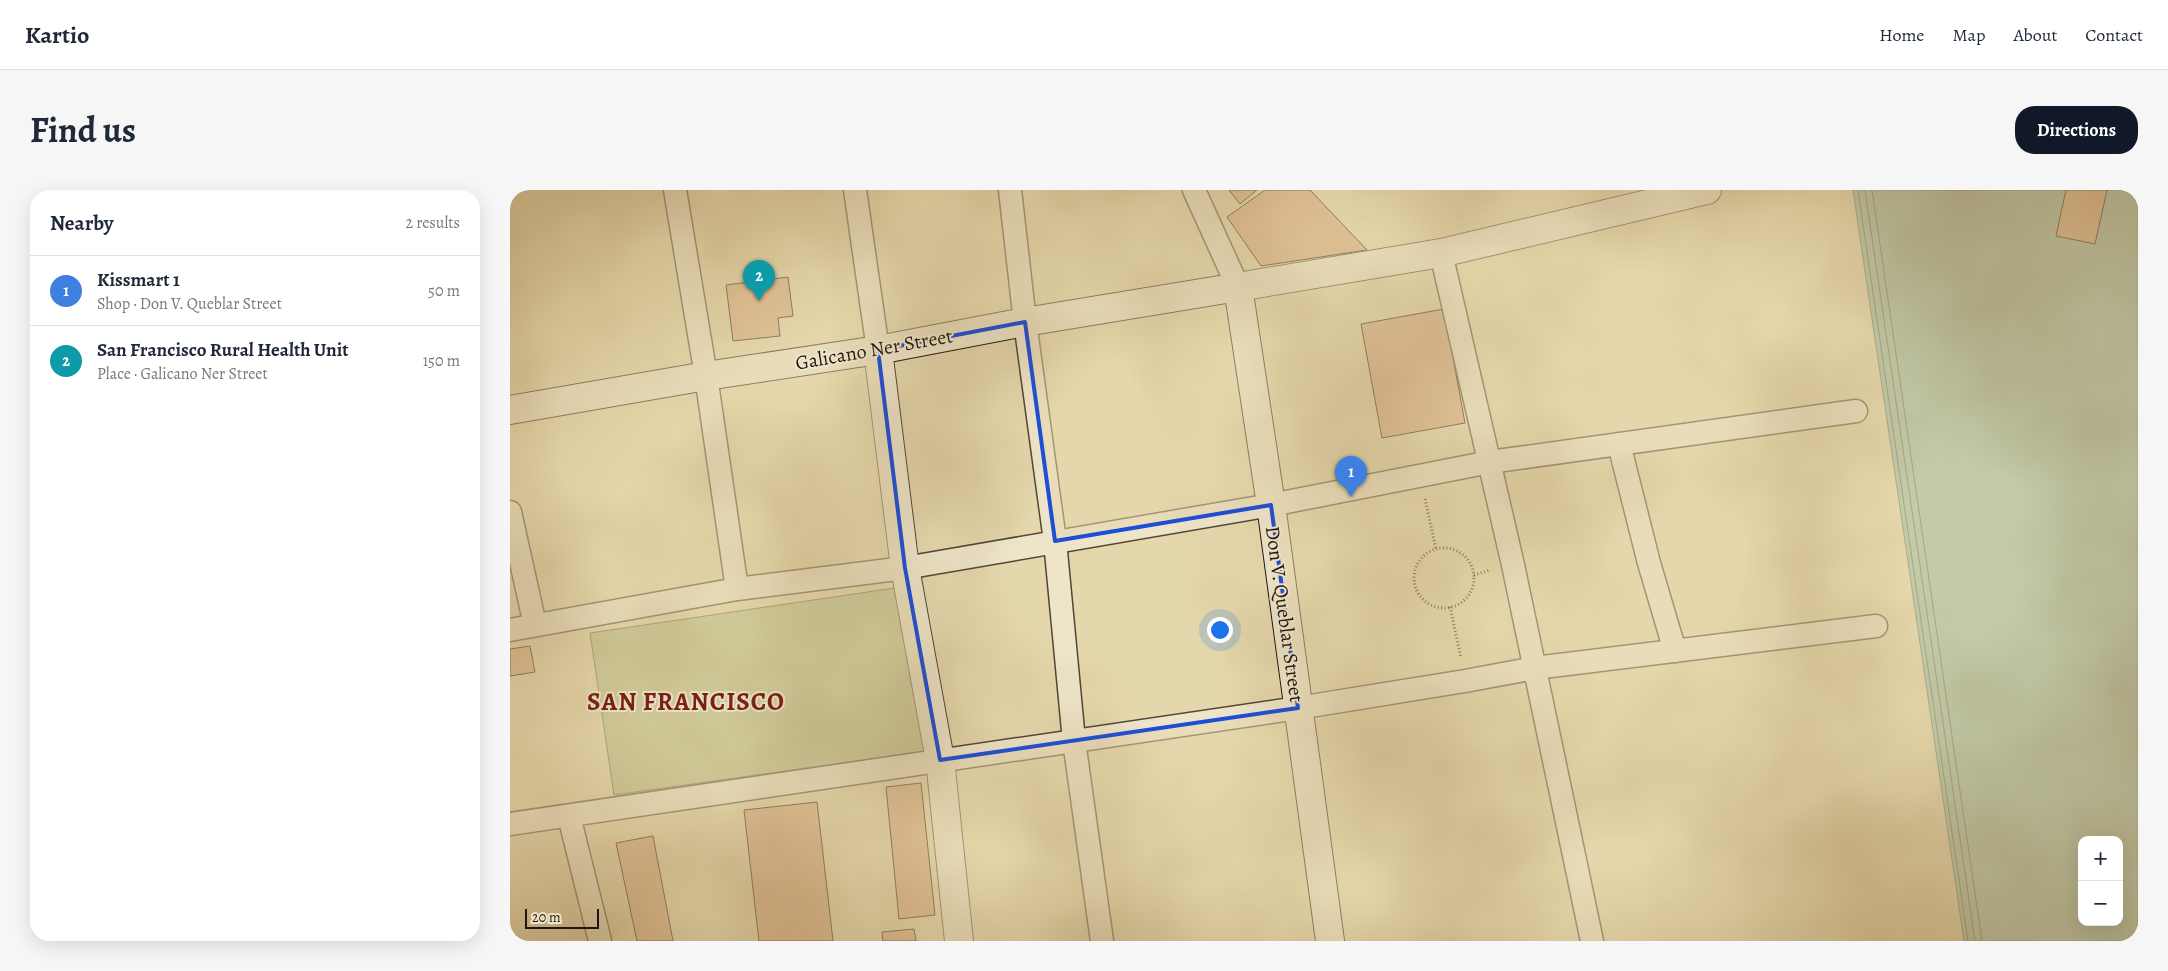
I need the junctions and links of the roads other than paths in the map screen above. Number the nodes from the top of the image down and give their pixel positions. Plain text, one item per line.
1 (675, 190) edge
2 (856, 190) edge
3 (1010, 190) edge
4 (1194, 190) edge
5 (1707, 190) edge
6 (1441, 253) junction
7 (1238, 287) junction
8 (1025, 322) junction
9 (878, 350) junction
10 (706, 376) junction
11 (510, 410) edge
12 (1856, 411) dead end
13 (1619, 444) junction
14 (1490, 462) junction
15 (1271, 505) junction
16 (510, 512) edge
17 (1055, 540) junction
18 (905, 568) junction
19 (737, 589) junction
20 (535, 625) junction
21 (1876, 626) dead end
22 (510, 630) edge
23 (1675, 651) junction
24 (1535, 668) junction
25 (1298, 708) junction
26 (1074, 741) junction
27 (940, 760) junction
28 (570, 816) junction
29 (510, 824) edge
30 (600, 941) edge
31 (959, 941) edge
32 (1102, 941) edge
33 (1330, 941) edge
34 (1592, 941) edge

1 - 10 street
2 - 9 street
3 - 8 street
4 - 7 street
5 - 6 main road, Galicano Ner Street
6 - 7 main road, Galicano Ner Street
6 - 14 street
7 - 8 main road, Galicano Ner Street
7 - 15 main road, Don V. Queblar Street
8 - 9 main road, Galicano Ner Street
8 - 17 street
9 - 10 main road, Galicano Ner Street
9 - 18 main road
10 - 11 main road, Galicano Ner Street
10 - 19 street
12 - 13 street
13 - 14 street
13 - 23 street
14 - 15 street
14 - 24 street
15 - 17 street
15 - 25 main road, Don V. Queblar Street
16 - 20 street
17 - 18 street
17 - 26 street
18 - 19 street
18 - 27 main road
19 - 20 street
20 - 22 street
21 - 23 street
23 - 24 street
24 - 25 street
24 - 34 street
25 - 26 street
25 - 33 main road, Don V. Queblar Street
26 - 27 street
26 - 32 street
27 - 28 street
27 - 31 main road
28 - 29 street
28 - 30 street

